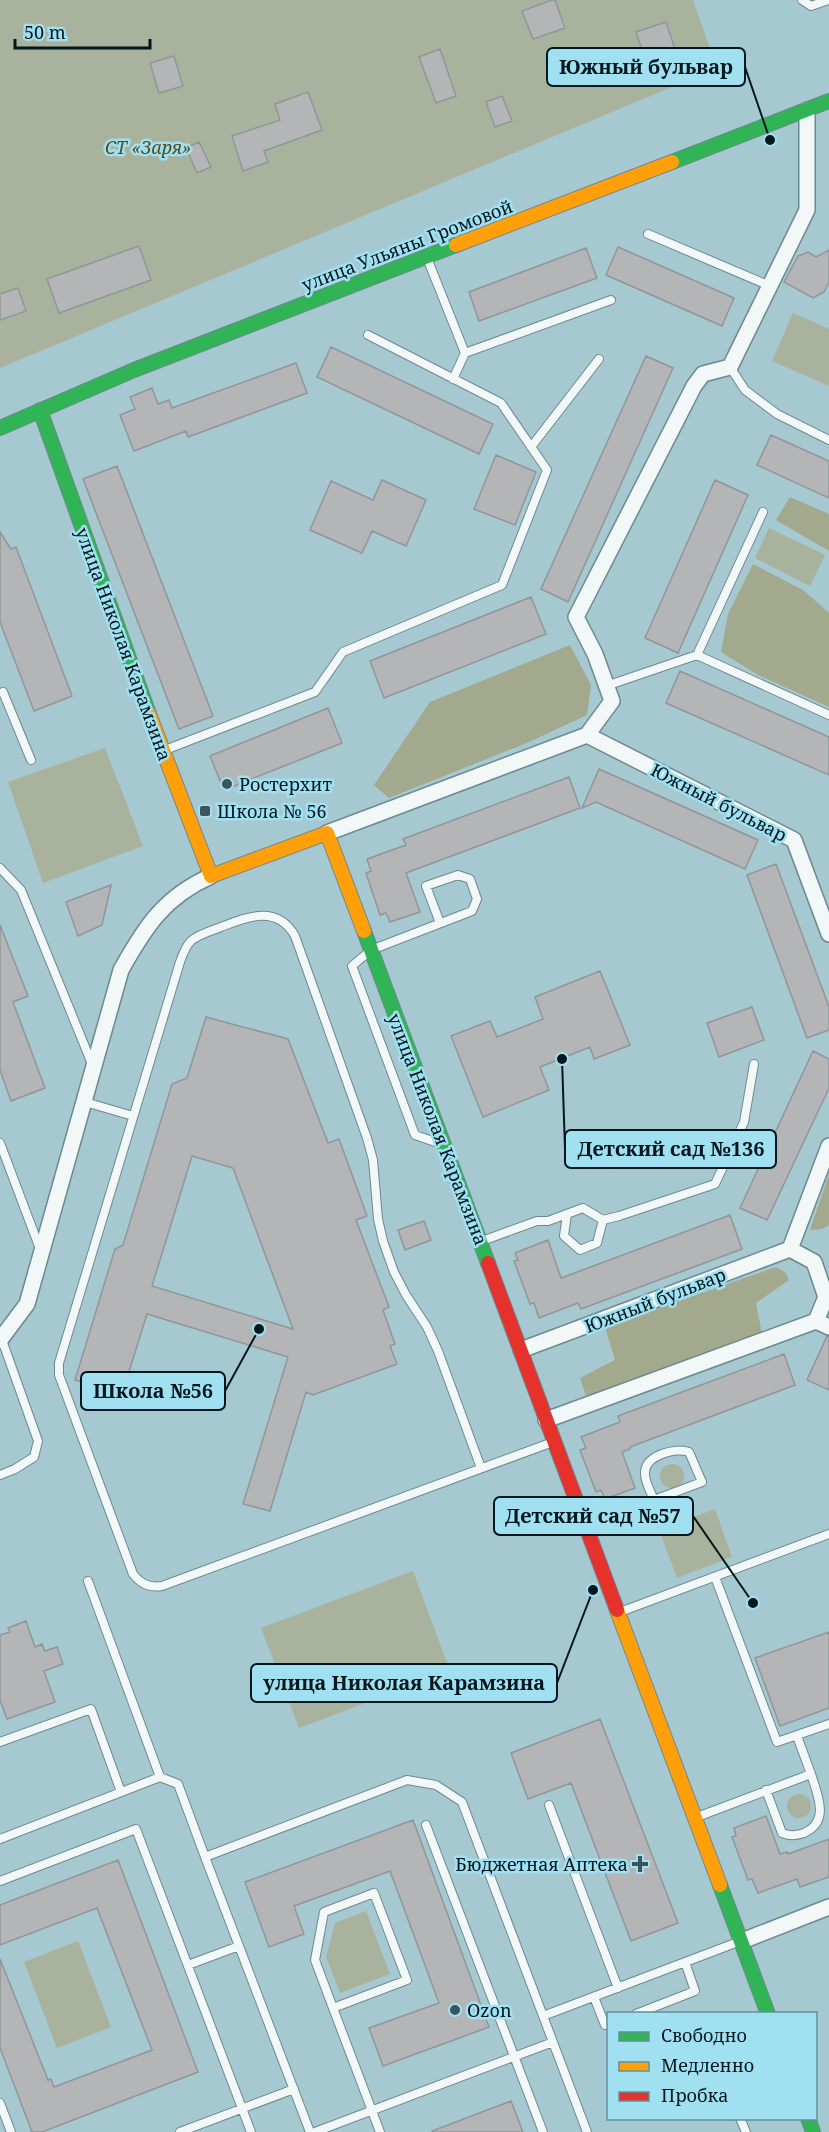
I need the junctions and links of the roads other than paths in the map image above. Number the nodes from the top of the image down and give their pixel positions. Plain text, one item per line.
1 (802, 0) edge
2 (828, 0) edge
3 (829, 101) edge
4 (807, 110) junction
5 (648, 234) dead end
6 (427, 257) junction
7 (770, 286) junction
8 (611, 300) dead end
9 (368, 335) dead end
10 (465, 353) junction
11 (599, 359) dead end
12 (730, 368) junction
13 (453, 379) junction
14 (40, 410) junction
15 (0, 428) edge
16 (829, 440) edge
17 (531, 447) junction
18 (763, 512) dead end
19 (697, 655) junction
20 (606, 686) junction
21 (1, 690) edge
22 (829, 715) edge
23 (587, 735) junction
24 (162, 751) junction
25 (31, 760) dead end
26 (327, 833) junction
27 (0, 868) edge
28 (211, 876) junction
29 (440, 923) junction
30 (829, 934) edge
31 (371, 950) junction
32 (754, 1064) dead end
33 (94, 1068) junction
34 (85, 1102) junction
35 (133, 1116) junction
36 (0, 1143) edge
37 (444, 1145) junction
38 (829, 1146) edge
39 (567, 1214) junction
40 (603, 1220) junction
41 (480, 1242) junction
42 (790, 1249) junction
43 (42, 1253) junction
44 (814, 1262) junction
45 (829, 1270) edge
46 (828, 1294) edge
47 (823, 1324) edge
48 (1, 1340) edge
49 (521, 1350) junction
50 (546, 1420) junction
51 (554, 1442) junction
52 (481, 1468) junction
53 (0, 1475) edge
54 (654, 1500) junction
55 (586, 1526) junction
56 (829, 1534) edge
57 (715, 1577) junction
58 (88, 1581) dead end
59 (619, 1613) junction
60 (829, 1724) edge
61 (797, 1736) junction
62 (0, 1742) edge
63 (811, 1774) junction
64 (160, 1777) junction
65 (766, 1790) junction
66 (121, 1792) junction
67 (549, 1806) dead end
68 (695, 1817) junction
69 (426, 1825) dead end
70 (0, 1839) edge
71 (205, 1857) junction
72 (0, 1881) edge
73 (829, 1907) edge
74 (742, 1941) junction
75 (239, 1946) junction
76 (685, 1962) junction
77 (188, 1965) junction
78 (618, 1988) junction
79 (594, 1997) junction
80 (333, 2008) junction
81 (639, 2012) edge
82 (768, 2012) edge
83 (543, 2016) junction
84 (607, 2024) edge
85 (553, 2042) junction
86 (514, 2056) junction
87 (294, 2089) junction
88 (0, 2103) edge
89 (242, 2108) junction
90 (372, 2111) junction
91 (11, 2132) edge
92 (180, 2132) edge
93 (251, 2132) edge
94 (310, 2132) edge
95 (315, 2132) edge
96 (380, 2132) edge
97 (543, 2132) edge
98 (587, 2132) edge

1 - 2 lane
3 - 4 street, улица Ульяны Громовой
4 - 6 street, улица Ульяны Громовой
4 - 7 street
5 - 7 lane
6 - 10 lane
6 - 14 street, улица Ульяны Громовой
7 - 12 street
8 - 10 lane
9 - 13 lane
10 - 13 lane
11 - 17 lane
12 - 16 lane
12 - 20 street
13 - 17 lane
14 - 15 street, улица Ульяны Громовой
14 - 24 street, улица Николая Карамзина
17 - 24 lane
18 - 19 lane
19 - 20 lane
19 - 22 lane
20 - 23 street
21 - 25 lane
23 - 26 street
23 - 30 street, Южный бульвар
24 - 28 street, улица Николая Карамзина
26 - 28 street
26 - 31 street, улица Николая Карамзина
27 - 33 lane
28 - 33 street
29 - 29 lane
29 - 31 lane
31 - 37 street, улица Николая Карамзина
31 - 37 lane
32 - 40 lane
33 - 34 street
34 - 35 lane
34 - 43 street
35 - 52 lane
35 - 52 lane
36 - 43 lane
37 - 41 street, улица Николая Карамзина
38 - 42 street
39 - 40 lane
39 - 40 lane
39 - 41 lane
41 - 49 street, улица Николая Карамзина
42 - 44 street
42 - 49 street, Южный бульвар
43 - 48 street
44 - 45 lane
44 - 46 street
46 - 47 street
47 - 50 street
48 - 53 lane
49 - 50 street, улица Николая Карамзина
50 - 51 street, улица Николая Карамзина
51 - 52 lane
51 - 55 street, улица Николая Карамзина
54 - 54 lane
54 - 55 lane
55 - 59 street, улица Николая Карамзина
56 - 57 lane
57 - 59 lane
57 - 61 lane
58 - 64 lane
59 - 68 street, улица Николая Карамзина
60 - 61 lane
61 - 63 lane
62 - 66 lane
63 - 65 lane
63 - 65 lane
64 - 66 lane
64 - 71 lane
65 - 68 lane
66 - 70 lane
67 - 78 lane
68 - 74 street, улица Николая Карамзина
69 - 86 lane
71 - 75 lane
71 - 83 lane
72 - 77 lane
73 - 74 street
74 - 76 lane
74 - 82 street, улица Николая Карамзина
75 - 77 lane
75 - 87 lane
76 - 78 lane
76 - 81 lane
77 - 89 lane
78 - 79 lane
79 - 83 lane
79 - 84 lane
80 - 80 lane
80 - 90 lane
83 - 85 lane
85 - 86 lane
85 - 98 lane
86 - 90 lane
86 - 97 lane
87 - 89 lane
87 - 94 lane
88 - 91 lane
89 - 92 lane
89 - 93 lane
90 - 95 lane
90 - 96 lane

